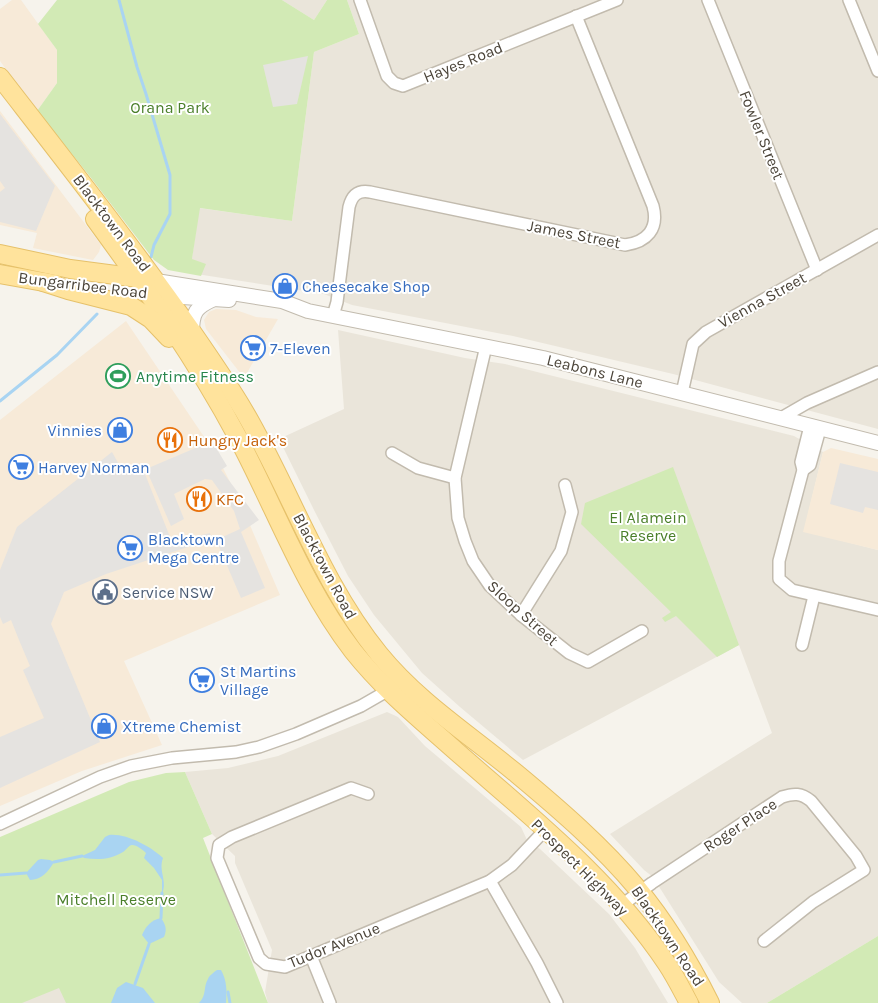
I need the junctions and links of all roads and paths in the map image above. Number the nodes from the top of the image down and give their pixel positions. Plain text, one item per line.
1 (360, 0) edge
2 (617, 0) edge
3 (708, 0) edge
4 (849, 0) edge
5 (576, 16) junction
6 (878, 71) edge
7 (0, 76) edge
8 (0, 96) edge
9 (95, 219) junction
10 (878, 235) edge
11 (0, 254) edge
12 (70, 269) junction
13 (817, 270) junction
14 (0, 274) edge
15 (138, 278) junction
16 (43, 282) junction
17 (152, 287) junction
18 (167, 296) junction
19 (214, 299) junction
20 (308, 311) junction
21 (333, 316) junction
22 (192, 333) junction
23 (486, 346) junction
24 (878, 372) edge
25 (201, 373) junction
26 (682, 393) junction
27 (781, 418) junction
28 (815, 428) junction
29 (878, 443) edge
30 (392, 454) dead end
31 (455, 478) junction
32 (565, 485) dead end
33 (814, 596) junction
34 (878, 610) edge
35 (522, 615) junction
36 (642, 631) dead end
37 (802, 645) dead end
38 (395, 686) junction
39 (452, 748) joint
40 (368, 794) dead end
41 (0, 824) edge
42 (546, 830) junction
43 (490, 881) junction
44 (640, 891) junction
45 (622, 905) junction
46 (764, 942) dead end
47 (311, 956) junction
48 (330, 1003) edge
49 (557, 1003) edge
50 (689, 1003) edge
51 (710, 1003) edge

1 - 5 street, Hayes Road
2 - 5 street, Hayes Road
3 - 13 street, Fowler Street
4 - 6 street
5 - 21 street, James Street
7 - 17 main road, Blacktown Road
8 - 9 main road, Blacktown Road
9 - 12 main road
9 - 15 main road, Blacktown Road
10 - 13 street, Vienna Street
11 - 12 main road, Bungarribee Road
12 - 15 main road, Bungarribee Road
13 - 26 street, Vienna Street
14 - 16 main road, Bungarribee Road
15 - 17 main road, Blacktown Road
16 - 17 main road, Bungarribee Road
16 - 25 main road
17 - 18 main road, Bungarribee Road
17 - 20 street, Leabons Lane
17 - 25 main road, Blacktown Road
18 - 19 street, Leabons Lane
18 - 22 main road, Blacktown Road
19 - 20 street, Leabons Lane
19 - 22 street
20 - 21 street, Leabons Lane
21 - 23 street, Leabons Lane
22 - 38 main road, Blacktown Road
23 - 26 street, Leabons Lane
23 - 31 street, Sloop Street
24 - 27 street
25 - 38 main road, Blacktown Road
26 - 27 street, Leabons Lane
27 - 28 street, Leabons Lane
28 - 29 street, Leabons Lane
28 - 33 street
30 - 31 street
31 - 35 street, Sloop Street
32 - 35 street
33 - 34 street
33 - 37 street
35 - 36 street, Sloop Street
38 - 39 main road, Blacktown Road
38 - 41 street
38 - 44 main road, Blacktown Road
39 - 42 main road, Prospect Highway
40 - 47 street, Tudor Avenue
42 - 43 street, Tudor Avenue
42 - 45 main road, Prospect Highway
43 - 47 street, Tudor Avenue
43 - 49 street
44 - 45 street, Roger Place
44 - 46 street, Roger Place
44 - 51 main road, Blacktown Road
45 - 50 main road, Prospect Highway
47 - 48 street

